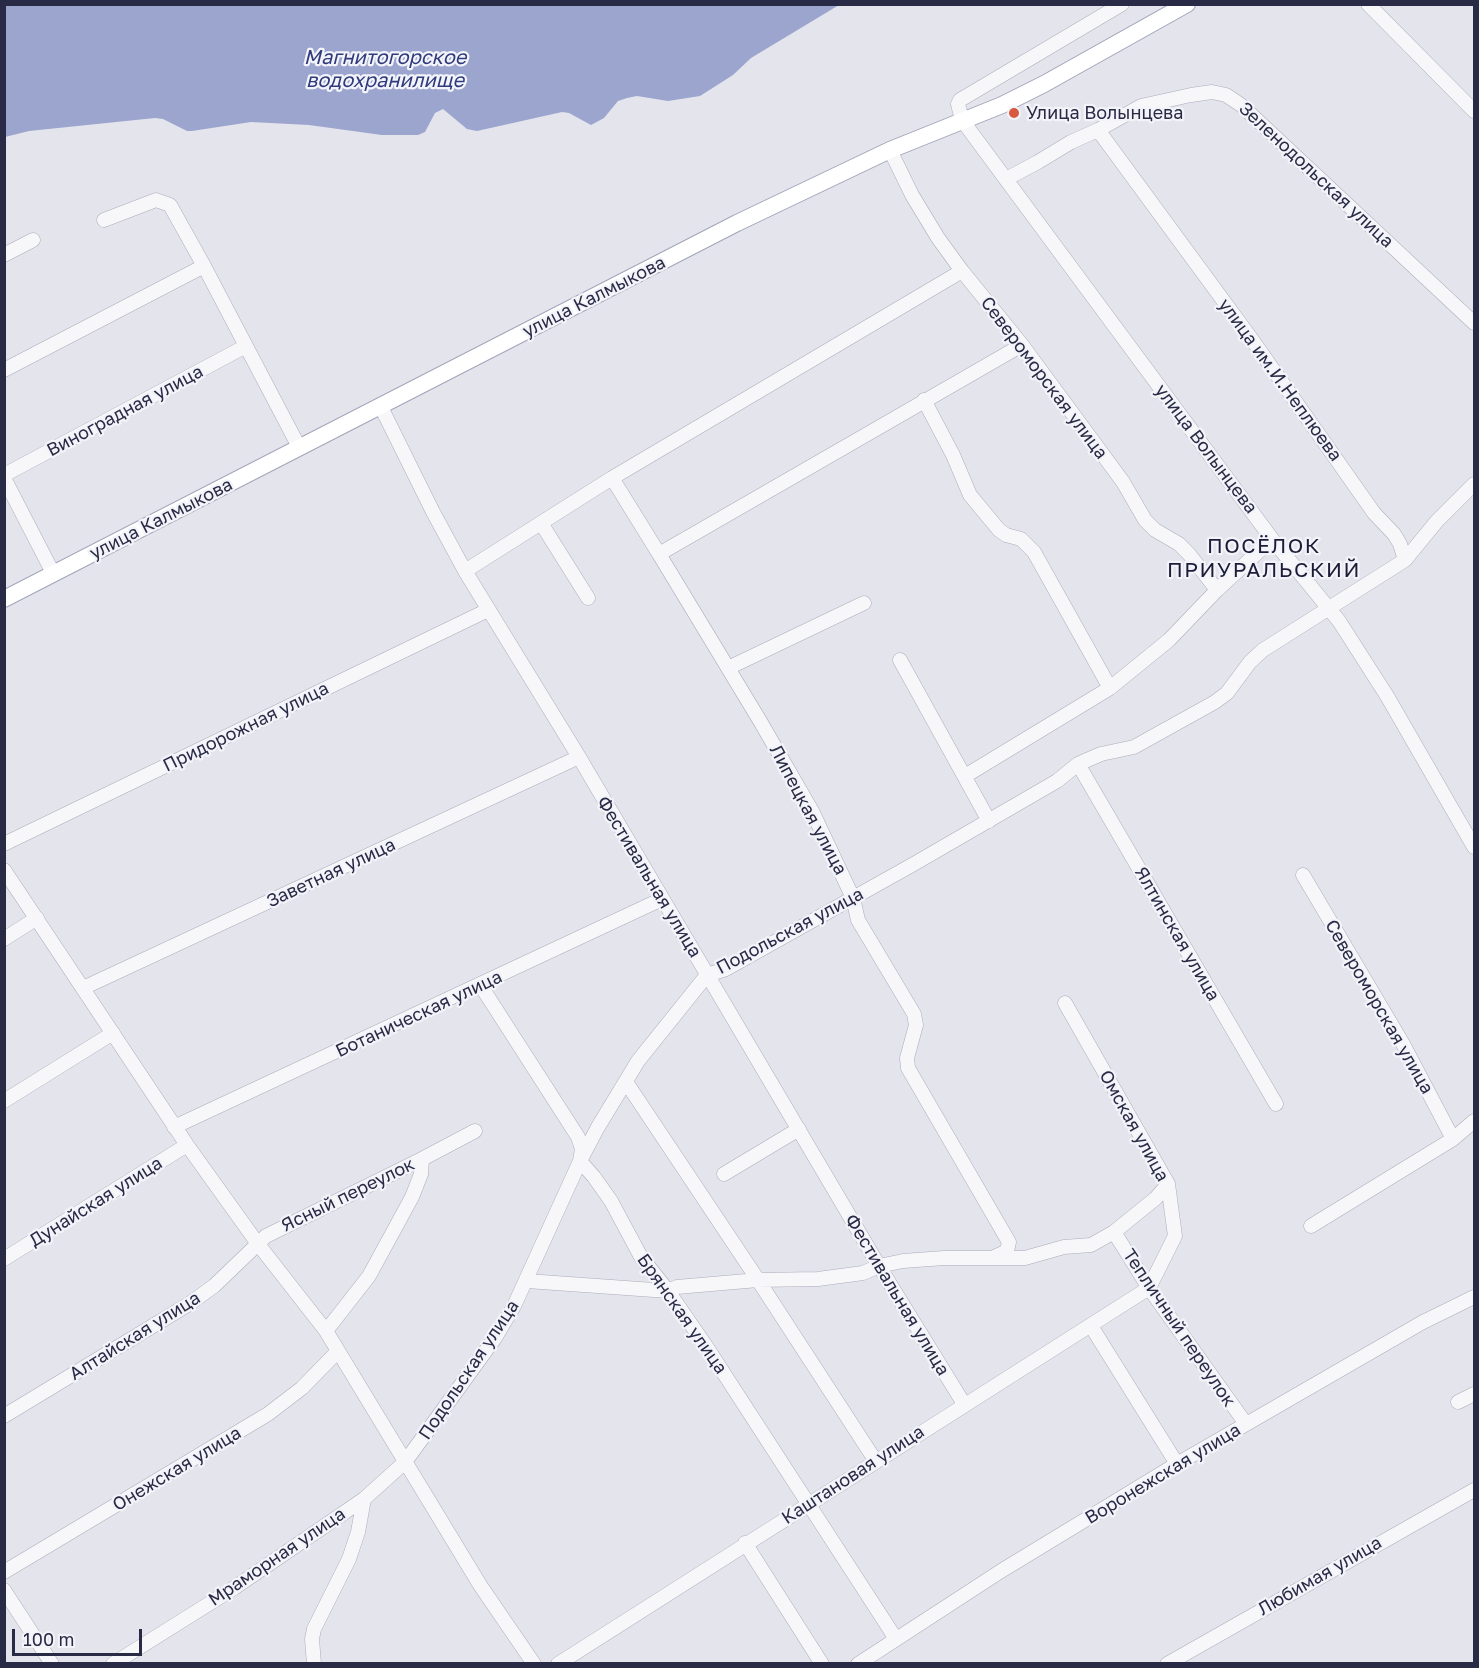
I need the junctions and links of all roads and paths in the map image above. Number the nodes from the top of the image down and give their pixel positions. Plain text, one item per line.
1 (1122, 4) edge
2 (1187, 4) edge
3 (1368, 4) edge
4 (1474, 111) edge
5 (962, 120) junction
6 (1098, 130) junction
7 (890, 150) junction
8 (1006, 179) junction
9 (104, 220) dead end
10 (33, 240) dead end
11 (4, 255) edge
12 (204, 266) junction
13 (962, 271) junction
14 (1474, 323) edge
15 (1022, 345) junction
16 (246, 346) junction
17 (4, 370) edge
18 (924, 400) junction
19 (381, 407) junction
20 (299, 447) junction
21 (4, 477) edge
22 (612, 478) junction
23 (1474, 484) edge
24 (541, 523) junction
25 (1272, 539) junction
26 (658, 554) junction
27 (1405, 560) junction
28 (465, 571) junction
29 (53, 573) junction
30 (1216, 590) junction
31 (588, 598) dead end
32 (4, 599) edge
33 (864, 603) dead end
34 (1329, 608) junction
35 (488, 609) junction
36 (900, 660) dead end
37 (728, 668) junction
38 (1110, 688) junction
39 (579, 757) junction
40 (1078, 764) junction
41 (964, 776) junction
42 (989, 820) junction
43 (4, 844) edge
44 (1474, 847) edge
45 (4, 870) edge
46 (1303, 876) dead end
47 (854, 898) junction
48 (662, 899) junction
49 (37, 918) junction
50 (4, 939) edge
51 (707, 975) junction
52 (481, 986) junction
53 (83, 988) junction
54 (1065, 1003) dead end
55 (113, 1033) junction
56 (626, 1082) junction
57 (4, 1101) edge
58 (1276, 1104) dead end
59 (1474, 1121) edge
60 (174, 1127) junction
61 (799, 1129) junction
62 (475, 1131) dead end
63 (1453, 1139) junction
64 (187, 1145) junction
65 (422, 1159) junction
66 (580, 1161) junction
67 (724, 1174) dead end
68 (1168, 1184) junction
69 (1311, 1226) dead end
70 (1113, 1232) junction
71 (258, 1244) junction
72 (994, 1257) junction
73 (4, 1259) edge
74 (879, 1266) junction
75 (758, 1280) junction
76 (527, 1281) junction
77 (1149, 1288) junction
78 (668, 1292) junction
79 (1474, 1297) edge
80 (1091, 1326) junction
81 (326, 1331) junction
82 (338, 1351) junction
83 (1474, 1394) edge
84 (1458, 1402) dead end
85 (964, 1404) junction
86 (4, 1416) edge
87 (1246, 1424) junction
88 (875, 1460) junction
89 (405, 1462) junction
90 (1176, 1464) junction
91 (1474, 1490) edge
92 (364, 1499) junction
93 (808, 1504) junction
94 (745, 1543) junction
95 (4, 1572) edge
96 (4, 1590) edge
97 (896, 1639) junction
98 (52, 1664) edge
99 (113, 1664) edge
100 (314, 1664) edge
101 (534, 1664) edge
102 (558, 1664) edge
103 (822, 1664) edge
104 (858, 1664) edge
105 (1167, 1664) edge

1 - 5 street
2 - 5 main road, улица Калмыкова
3 - 4 street
5 - 7 main road, улица Калмыкова
5 - 8 street, улица Волынцева
6 - 8 street, Зеленодольская улица
6 - 14 street, Зеленодольская улица
6 - 27 street, улица им.И.Неплюева
7 - 13 street, Североморская улица
7 - 19 main road, улица Калмыкова
8 - 25 street, улица Волынцева
9 - 12 street
10 - 11 street
12 - 16 street
12 - 17 street
13 - 15 street, Североморская улица
13 - 22 street
15 - 18 street
15 - 30 street, Североморская улица
16 - 20 street
16 - 21 street, Виноградная улица
18 - 26 street
18 - 38 street
19 - 20 main road, улица Калмыкова
19 - 28 street, Фестивальная улица
20 - 29 main road, улица Калмыкова
21 - 29 street
22 - 24 street
22 - 26 street, Липецкая улица
23 - 27 street
24 - 28 street
24 - 31 street
25 - 30 street
25 - 34 street, улица Волынцева
26 - 37 street, Липецкая улица
27 - 34 street
28 - 35 street, Фестивальная улица
29 - 32 main road, улица Калмыкова
30 - 38 street
33 - 37 street
34 - 40 street, Подольская улица
34 - 44 street, улица Волынцева
35 - 39 street, Фестивальная улица
35 - 43 street, Придорожная улица
36 - 41 street
37 - 47 street, Липецкая улица
38 - 41 street
39 - 48 street, Фестивальная улица
39 - 53 street, Заветная улица
40 - 42 street, Подольская улица
40 - 58 street, Ялтинская улица
41 - 42 street
42 - 47 street, Подольская улица
45 - 49 street
46 - 63 street, Североморская улица
47 - 51 street, Подольская улица
47 - 72 street, Липецкая улица
48 - 51 street, Фестивальная улица
48 - 52 street, Ботаническая улица
49 - 50 street
49 - 53 street
51 - 56 street, Подольская улица
51 - 61 street, Фестивальная улица
52 - 60 street, Ботаническая улица
52 - 66 street, Брянская улица
53 - 55 street
54 - 68 street, Омская улица
55 - 57 street
55 - 60 street
56 - 66 street, Подольская улица
56 - 75 street
59 - 63 street
60 - 64 street
61 - 67 street
61 - 74 street, Фестивальная улица
62 - 65 street
63 - 69 street
64 - 71 street
64 - 73 street, Дунайская улица
65 - 71 street, Ясный переулок
65 - 81 street, Ясный переулок
66 - 76 street, Подольская улица
66 - 78 street, Брянская улица
68 - 70 street
68 - 77 street, Омская улица
70 - 72 street
70 - 77 street, Тепличный переулок
71 - 81 street
71 - 86 street, Алтайская улица
72 - 74 street
74 - 75 street
74 - 85 street, Фестивальная улица
75 - 78 street
75 - 88 street
76 - 78 street
76 - 89 street, Подольская улица
77 - 80 street, Каштановая улица
77 - 87 street, Тепличный переулок
78 - 93 street, Брянская улица
79 - 87 street, Воронежская улица
80 - 85 street, Каштановая улица
80 - 90 street
81 - 82 street
82 - 89 street
82 - 95 street, Онежская улица
83 - 84 street
85 - 88 street, Каштановая улица
87 - 90 street, Воронежская улица
88 - 93 street, Каштановая улица
89 - 92 street, Мраморная улица
89 - 101 street
90 - 97 street, Воронежская улица
91 - 105 street, Любимая улица
92 - 99 street, Мраморная улица
92 - 100 street
93 - 94 street, Каштановая улица
93 - 97 street, Брянская улица
94 - 102 street, Каштановая улица
94 - 103 street
96 - 98 street
97 - 104 street, Воронежская улица

